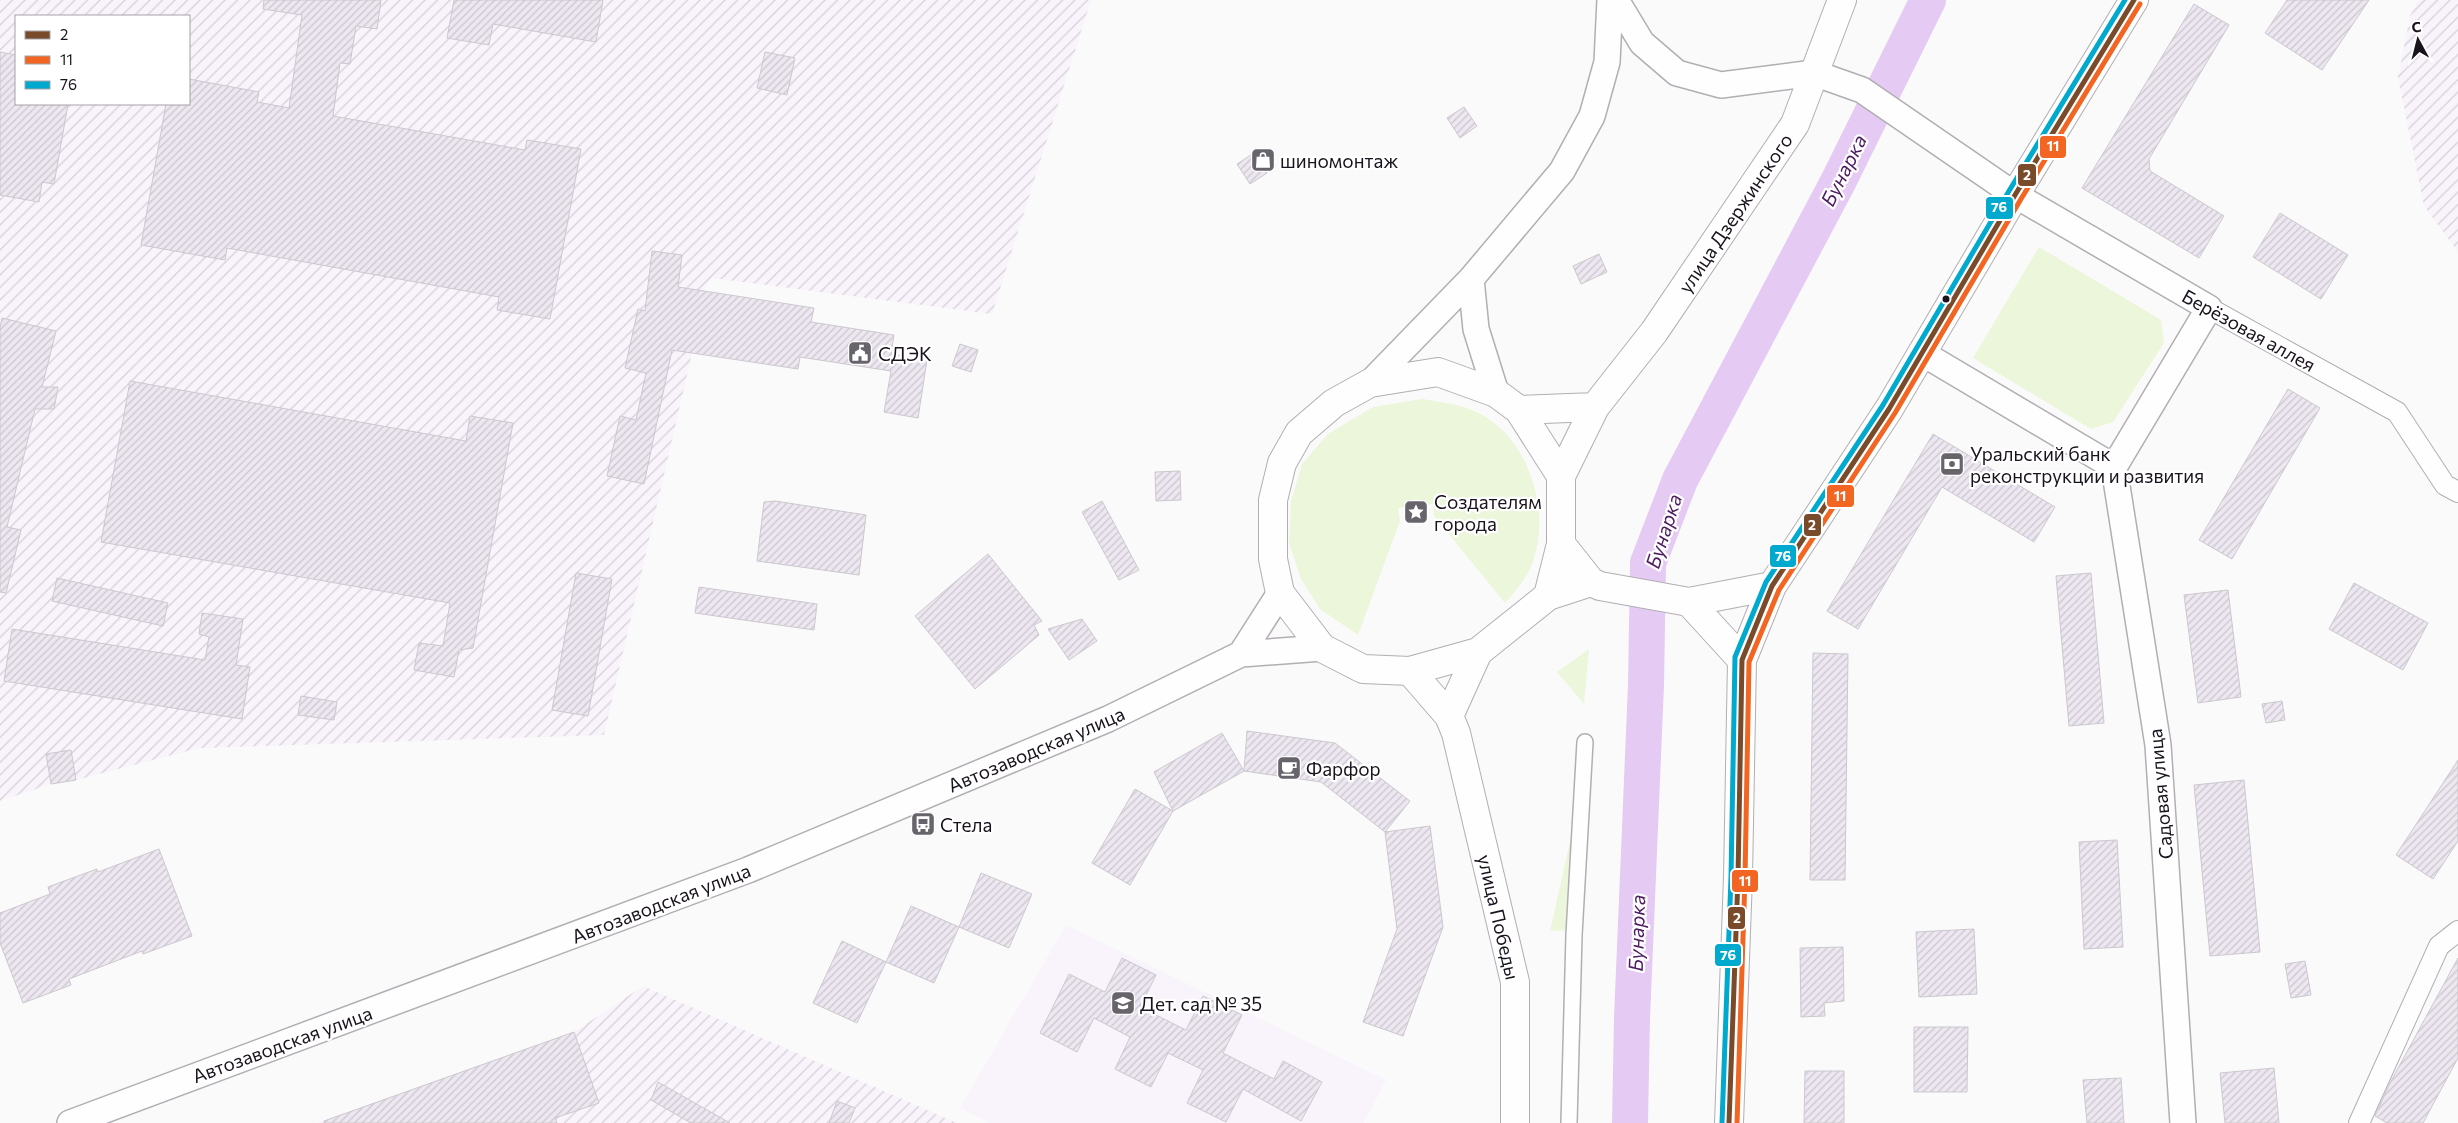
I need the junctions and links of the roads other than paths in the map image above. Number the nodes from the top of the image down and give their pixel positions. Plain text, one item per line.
1 (1610, 0) edge
2 (1616, 0) edge
3 (1842, 0) edge
4 (2134, 0) edge
5 (1814, 73) junction
6 (2015, 195) junction
7 (1471, 280) junction
8 (2209, 308) junction
9 (1922, 353) junction
10 (1370, 383) junction
11 (1496, 393) junction
12 (1595, 407) junction
13 (1520, 410) junction
14 (2114, 467) junction
15 (1561, 476) junction
16 (2458, 492) edge
17 (1561, 544) junction
18 (1592, 582) junction
19 (1772, 586) junction
20 (1280, 593) junction
21 (1548, 596) junction
22 (1682, 600) junction
23 (1322, 648) junction
24 (1478, 652) junction
25 (1241, 654) junction
26 (1742, 660) junction
27 (1410, 672) junction
28 (1449, 716) junction
29 (1585, 742) dead end
30 (2458, 931) edge
31 (70, 1123) edge
32 (1515, 1123) edge
33 (1569, 1123) edge
34 (1729, 1123) edge
35 (2183, 1123) edge
36 (2359, 1123) edge

1 - 7 street
2 - 5 street
3 - 5 main road, улица Дзержинского
4 - 6 main road
5 - 6 street, Берёзовая аллея
5 - 12 main road, улица Дзержинского
6 - 8 street, Берёзовая аллея
6 - 9 main road
7 - 10 street
7 - 11 street
8 - 14 street
8 - 16 street, Берёзовая аллея
9 - 14 street
9 - 19 main road
10 - 11 main road
10 - 20 main road
11 - 13 main road
12 - 13 main road
12 - 15 main road, улица Дзержинского
13 - 15 main road
14 - 35 street, Садовая улица
15 - 17 main road
17 - 18 main road
17 - 21 main road
18 - 21 main road
18 - 22 main road
19 - 22 main road
19 - 26 main road
20 - 23 main road
20 - 25 street
21 - 24 main road
22 - 26 main road
23 - 25 street
23 - 27 main road
24 - 27 main road
24 - 28 main road
25 - 31 street, Автозаводская улица
26 - 34 main road
27 - 28 main road
28 - 32 main road, улица Победы
29 - 33 street
30 - 36 street

